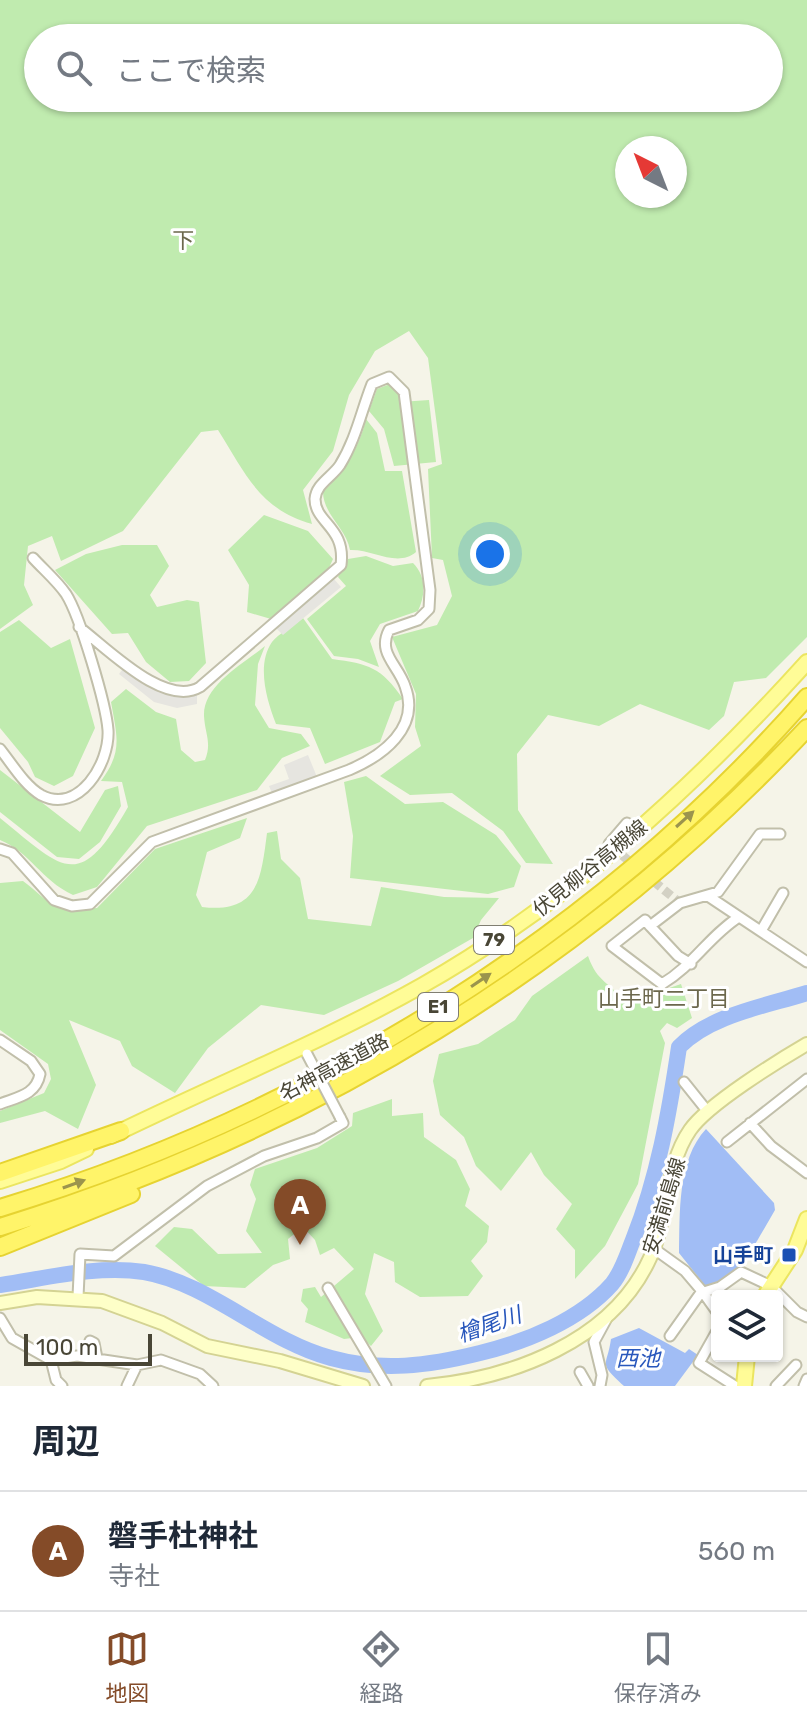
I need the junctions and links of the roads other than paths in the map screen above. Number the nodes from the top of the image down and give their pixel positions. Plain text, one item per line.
1 (33, 558) dead end
2 (79, 627) junction
3 (108, 649) junction
4 (89, 659) junction
5 (807, 662) edge
6 (807, 697) edge
7 (807, 728) edge
8 (0, 749) edge
9 (627, 823) dead end
10 (780, 834) dead end
11 (609, 844) dead end
12 (0, 849) edge
13 (658, 872) junction
14 (783, 893) dead end
15 (708, 896) junction
16 (739, 917) junction
17 (650, 926) junction
18 (761, 931) junction
19 (807, 962) edge
20 (691, 964) junction
21 (0, 1040) edge
22 (807, 1044) edge
23 (305, 1050) junction
24 (807, 1079) edge
25 (684, 1082) dead end
26 (0, 1104) edge
27 (708, 1112) junction
28 (750, 1123) junction
29 (121, 1131) junction
30 (727, 1142) dead end
31 (0, 1164) edge
32 (0, 1173) edge
33 (807, 1173) edge
34 (0, 1181) edge
35 (0, 1208) edge
36 (807, 1219) edge
37 (0, 1227) edge
38 (0, 1247) edge
39 (653, 1248) junction
40 (328, 1288) dead end
41 (766, 1290) edge
42 (769, 1290) edge
43 (703, 1292) junction
44 (77, 1293) junction
45 (783, 1302) edge
46 (0, 1303) edge
47 (711, 1303) edge
48 (610, 1310) junction
49 (807, 1317) edge
50 (0, 1318) edge
51 (670, 1336) dead end
52 (90, 1341) dead end
53 (711, 1342) edge
54 (97, 1358) junction
55 (51, 1360) junction
56 (746, 1362) edge
57 (137, 1365) junction
58 (796, 1365) dead end
59 (580, 1372) dead end
60 (807, 1379) edge
61 (56, 1384) edge
62 (385, 1384) edge
63 (127, 1386) edge
64 (213, 1386) edge
65 (363, 1386) edge
66 (427, 1386) edge
67 (588, 1386) edge
68 (600, 1386) edge
69 (735, 1386) edge
70 (744, 1386) edge
71 (776, 1386) edge
72 (804, 1386) edge

1 - 2 street
2 - 3 street
2 - 4 street
3 - 4 street
3 - 12 street
4 - 8 street
5 - 23 main road, 伏見柳谷高槻線 / 79
35 -> 6 highway, 名神高速道路 / E1
7 - 13 highway, 名神高速道路 / E1
9 - 11 street
10 - 15 street
13 - 37 highway, 名神高速道路 / E1
13 - 38 highway
14 - 18 street
15 - 16 street
15 - 17 street
16 - 18 street
16 - 20 street
17 - 20 street
17 - 20 street
18 - 19 street
21 - 26 street
22 - 27 main road, 安満前島線
23 - 29 main road, 伏見柳谷高槻線 / 79
23 - 44 street, bridge
24 - 28 street
25 - 27 street
27 - 39 main road, 安満前島線
28 - 30 street
28 - 33 street
29 - 31 main road, 伏見柳谷高槻線 / 79
29 - 32 highway
29 - 34 main road, 伏見柳谷高槻線 / 79
36 - 42 main road
39 - 43 street
39 - 48 main road, 安満前島線
40 - 62 street
41 - 43 street
43 - 47 street
43 - 51 street
44 - 46 main road
44 - 65 main road
45 - 49 street
48 - 66 main road, 安満前島線
48 - 68 street
50 - 55 street
52 - 54 street
53 - 69 street
54 - 55 street
54 - 57 street
55 - 61 street
56 - 70 main road
57 - 63 street
57 - 64 street
58 - 71 street
59 - 67 street
60 - 72 street

